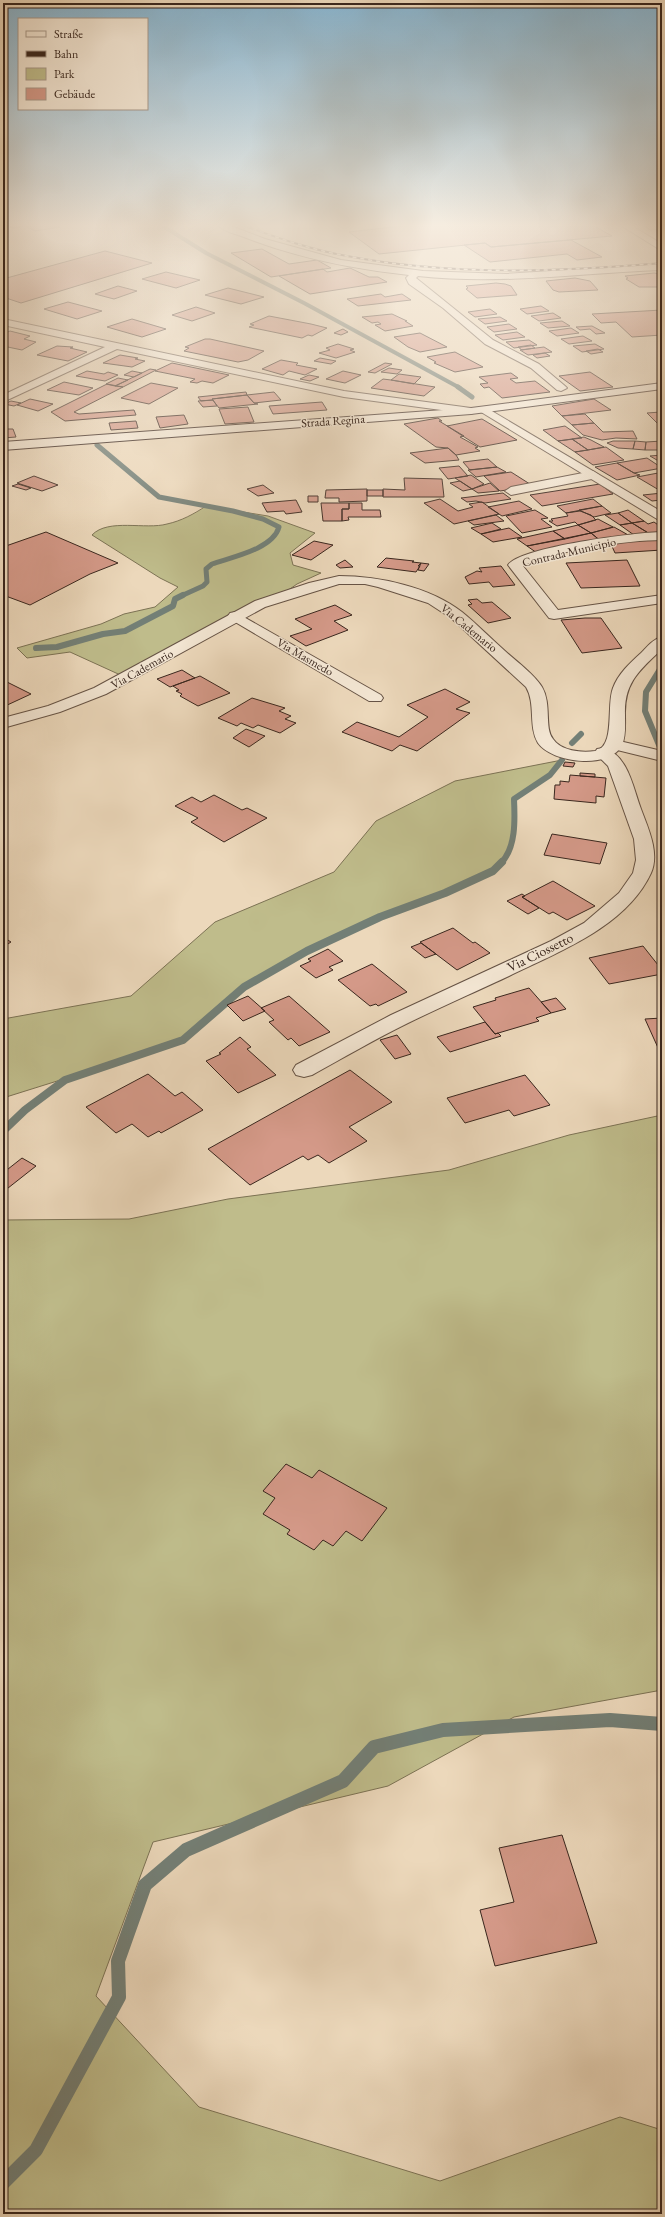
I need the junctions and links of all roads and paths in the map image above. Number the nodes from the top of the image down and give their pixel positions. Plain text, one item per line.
1 (38, 329) edge
2 (474, 329) edge
3 (115, 346) junction
4 (662, 386) edge
5 (561, 388) dead end
6 (3, 399) edge
7 (485, 410) junction
8 (471, 411) junction
9 (3, 446) edge
10 (593, 476) junction
11 (511, 492) dead end
12 (662, 518) edge
13 (662, 536) edge
14 (662, 598) edge
15 (236, 616) junction
16 (662, 641) edge
17 (375, 698) dead end
18 (3, 724) edge
19 (609, 749) junction
20 (658, 756) edge
21 (304, 1070) dead end

1 - 3 street
2 - 5 street
3 - 6 street
3 - 8 street
4 - 7 street, Strada Regina
7 - 8 street, Strada Regina
7 - 10 street
8 - 9 street, Strada Regina
10 - 11 street
10 - 12 street
13 - 14 street, Contrada Municipio
15 - 17 street, Via Masmedo
15 - 18 street, Via Cademario
15 - 19 street, Via Cademario
16 - 19 street
19 - 20 street
19 - 21 street, Via Ciossetto

